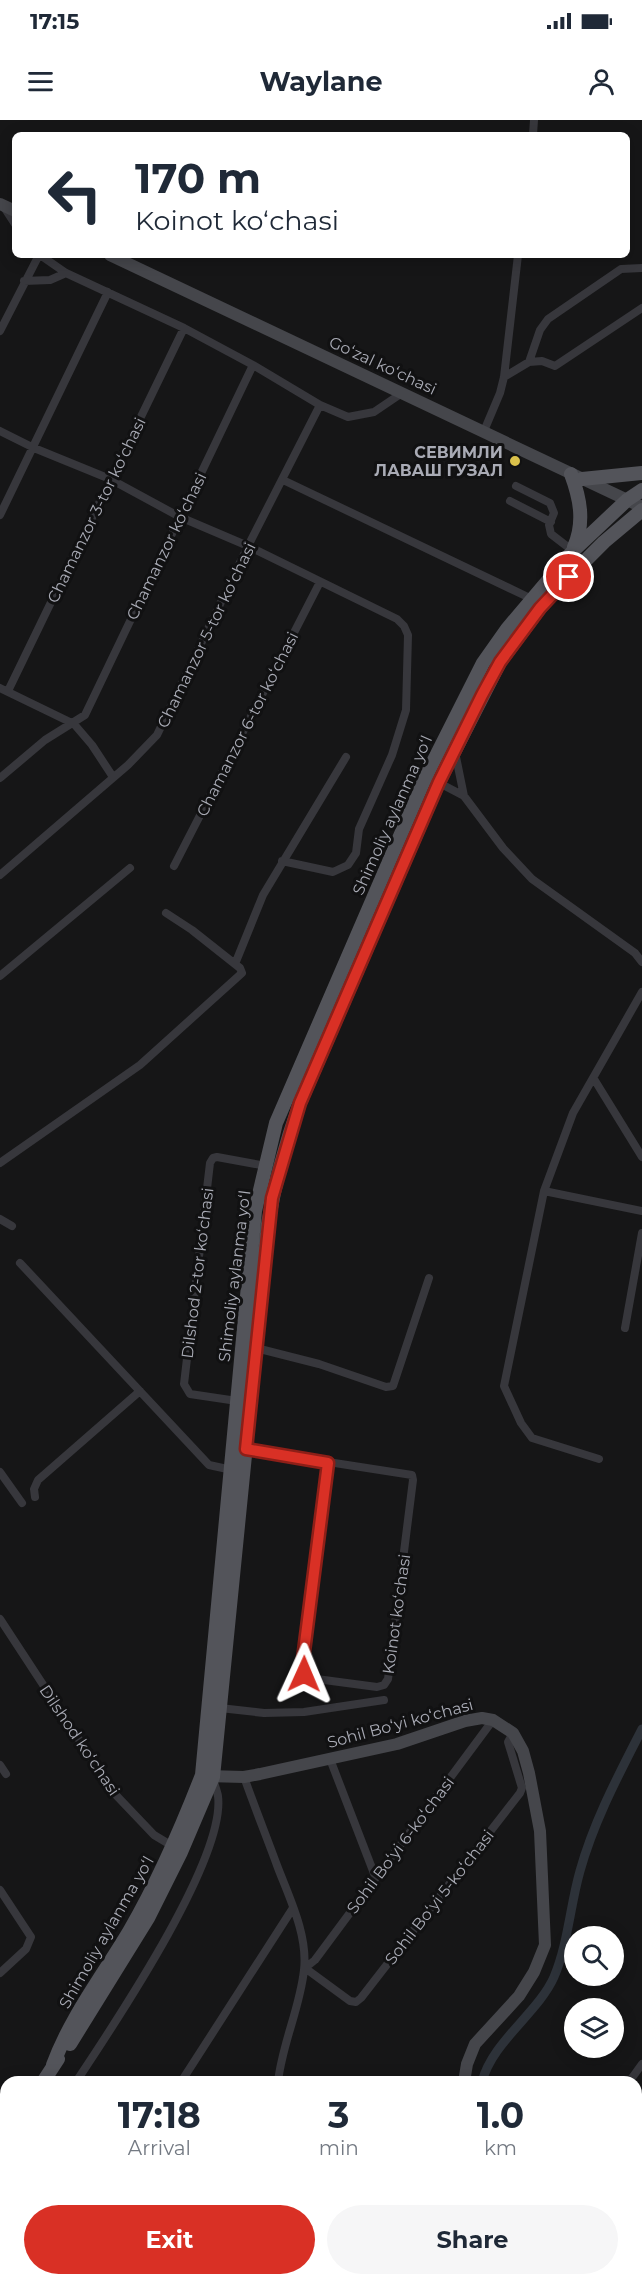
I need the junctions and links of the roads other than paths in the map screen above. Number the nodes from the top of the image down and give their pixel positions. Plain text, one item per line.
1 (1, 205) edge
2 (12, 220) edge
3 (38, 258) edge
4 (44, 258) edge
5 (116, 258) edge
6 (518, 258) edge
7 (642, 268) edge
8 (66, 273) junction
9 (24, 281) junction
10 (108, 292) junction
11 (642, 308) edge
12 (184, 328) junction
13 (0, 331) edge
14 (529, 362) junction
15 (254, 365) junction
16 (504, 376) junction
17 (402, 393) junction
18 (320, 405) junction
19 (0, 431) edge
20 (484, 431) junction
21 (34, 448) junction
22 (642, 472) edge
23 (576, 476) junction
24 (110, 479) junction
25 (283, 480) junction
26 (516, 486) dead end
27 (642, 490) edge
28 (627, 500) junction
29 (510, 501) dead end
30 (642, 508) edge
31 (0, 515) edge
32 (180, 517) junction
33 (551, 522) junction
34 (248, 546) junction
35 (573, 551) junction
36 (320, 582) junction
37 (532, 599) junction
38 (4, 690) edge
39 (74, 724) junction
40 (455, 750) junction
41 (346, 757) dead end
42 (113, 777) junction
43 (0, 778) edge
44 (433, 779) junction
45 (464, 796) junction
46 (282, 861) junction
47 (174, 866) dead end
48 (130, 868) dead end
49 (0, 875) edge
50 (166, 913) dead end
51 (642, 962) edge
52 (235, 964) junction
53 (0, 976) edge
54 (642, 992) edge
55 (313, 1034) junction
56 (328, 1038) junction
57 (594, 1079) junction
58 (642, 1157) edge
59 (0, 1163) edge
60 (266, 1166) junction
61 (544, 1191) junction
62 (642, 1210) edge
63 (0, 1220) edge
64 (12, 1226) dead end
65 (642, 1233) edge
66 (20, 1263) dead end
67 (429, 1278) dead end
68 (625, 1328) dead end
69 (256, 1348) junction
70 (140, 1391) junction
71 (237, 1401) junction
72 (240, 1449) junction
73 (599, 1459) dead end
74 (328, 1463) junction
75 (232, 1470) junction
76 (0, 1472) edge
77 (35, 1497) dead end
78 (22, 1503) dead end
79 (0, 1619) edge
80 (384, 1700) dead end
81 (220, 1708) junction
82 (493, 1720) junction
83 (513, 1733) junction
84 (330, 1759) junction
85 (0, 1765) edge
86 (6, 1774) dead end
87 (207, 1776) junction
88 (244, 1778) junction
89 (174, 1847) junction
90 (375, 1876) junction
91 (0, 1890) edge
92 (293, 1908) junction
93 (305, 1968) junction
94 (0, 1973) edge
95 (53, 2065) junction
96 (47, 2076) edge
97 (80, 2076) edge
98 (185, 2076) edge
99 (279, 2076) edge
100 (465, 2076) edge

1 - 2 street
3 - 9 street
4 - 8 street
5 - 17 main road, Goʻzal koʻchasi
6 - 16 street
7 - 14 street
8 - 9 street
8 - 10 street
9 - 13 street
10 - 12 street
10 - 21 street
11 - 14 street
12 - 15 street
12 - 24 street, Chamanzor 3-tor koʻchasi
14 - 16 street
15 - 18 street
15 - 32 street, Chamanzor koʻchasi
16 - 20 street
17 - 18 street
17 - 20 main road, Goʻzal koʻchasi
18 - 25 street, Chamanzor 5-tor koʻchasi
19 - 21 street
20 - 23 main road, Goʻzal koʻchasi
21 - 24 street
21 - 31 street
22 - 23 main road
23 - 28 main road, Goʻzal koʻchasi
23 - 35 main road
24 - 32 street
24 - 38 street, Chamanzor 3-tor koʻchasi
25 - 34 street, Chamanzor 5-tor koʻchasi
25 - 37 street
26 - 33 street
27 - 28 main road, Shimoliy aylanma yoʻl
28 - 30 main road, Goʻzal koʻchasi
28 - 35 main road, Shimoliy aylanma yoʻl
29 - 33 street
30 - 40 main road, Shimoliy aylanma yoʻl
32 - 34 street
32 - 39 street, Chamanzor koʻchasi
33 - 35 street
34 - 36 street
34 - 42 street, Chamanzor 5-tor koʻchasi
35 - 37 main road, Shimoliy aylanma yoʻl
36 - 46 street
36 - 47 street, Chamanzor 6-tor koʻchasi
37 - 44 main road, Shimoliy aylanma yoʻl
38 - 39 street
39 - 42 street
39 - 43 street, Chamanzor koʻchasi
40 - 44 main road, Shimoliy aylanma yoʻl
40 - 45 street
41 - 46 street
42 - 49 street, Chamanzor 5-tor koʻchasi
44 - 45 street
44 - 55 main road, Shimoliy aylanma yoʻl
44 - 56 main road, Shimoliy aylanma yoʻl
45 - 51 street
46 - 52 street
48 - 53 street
50 - 52 street
52 - 59 street
54 - 57 street
55 - 56 main road
55 - 60 main road, Shimoliy aylanma yoʻl
56 - 69 main road, Shimoliy aylanma yoʻl
57 - 58 street
57 - 61 street
60 - 71 main road, Shimoliy aylanma yoʻl
60 - 71 street, Dilshod 2-tor koʻchasi
61 - 62 street
61 - 73 street
63 - 64 street
65 - 68 street
66 - 70 street
67 - 69 street
69 - 72 main road, Shimoliy aylanma yoʻl
70 - 75 street
70 - 77 street
71 - 72 main road, Shimoliy aylanma yoʻl
72 - 74 street, Koinot koʻchasi
72 - 75 main road, Shimoliy aylanma yoʻl
72 - 81 main road, Shimoliy aylanma yoʻl
74 - 74 street, Koinot koʻchasi
75 - 87 main road, Shimoliy aylanma yoʻl
76 - 78 street
79 - 89 street, Dilshod koʻchasi
80 - 81 street
81 - 87 main road, Shimoliy aylanma yoʻl
82 - 83 main road, Sohil Boʻyi koʻchasi
82 - 84 main road, Sohil Boʻyi koʻchasi
82 - 90 street, Sohil Boʻyi 6-koʻchasi
83 - 93 street, Sohil Boʻyi 5-koʻchasi
83 - 100 main road
84 - 88 main road, Sohil Boʻyi koʻchasi
84 - 90 street
85 - 86 street
87 - 88 main road, Sohil Boʻyi koʻchasi
87 - 89 main road, Shimoliy aylanma yoʻl
87 - 95 main road, Shimoliy aylanma yoʻl
87 - 97 street
88 - 92 street
89 - 95 main road, Shimoliy aylanma yoʻl
90 - 93 street, Sohil Boʻyi 6-koʻchasi
91 - 94 street
92 - 93 street
92 - 98 street
93 - 99 street
95 - 96 main road, Shimoliy aylanma yoʻl

